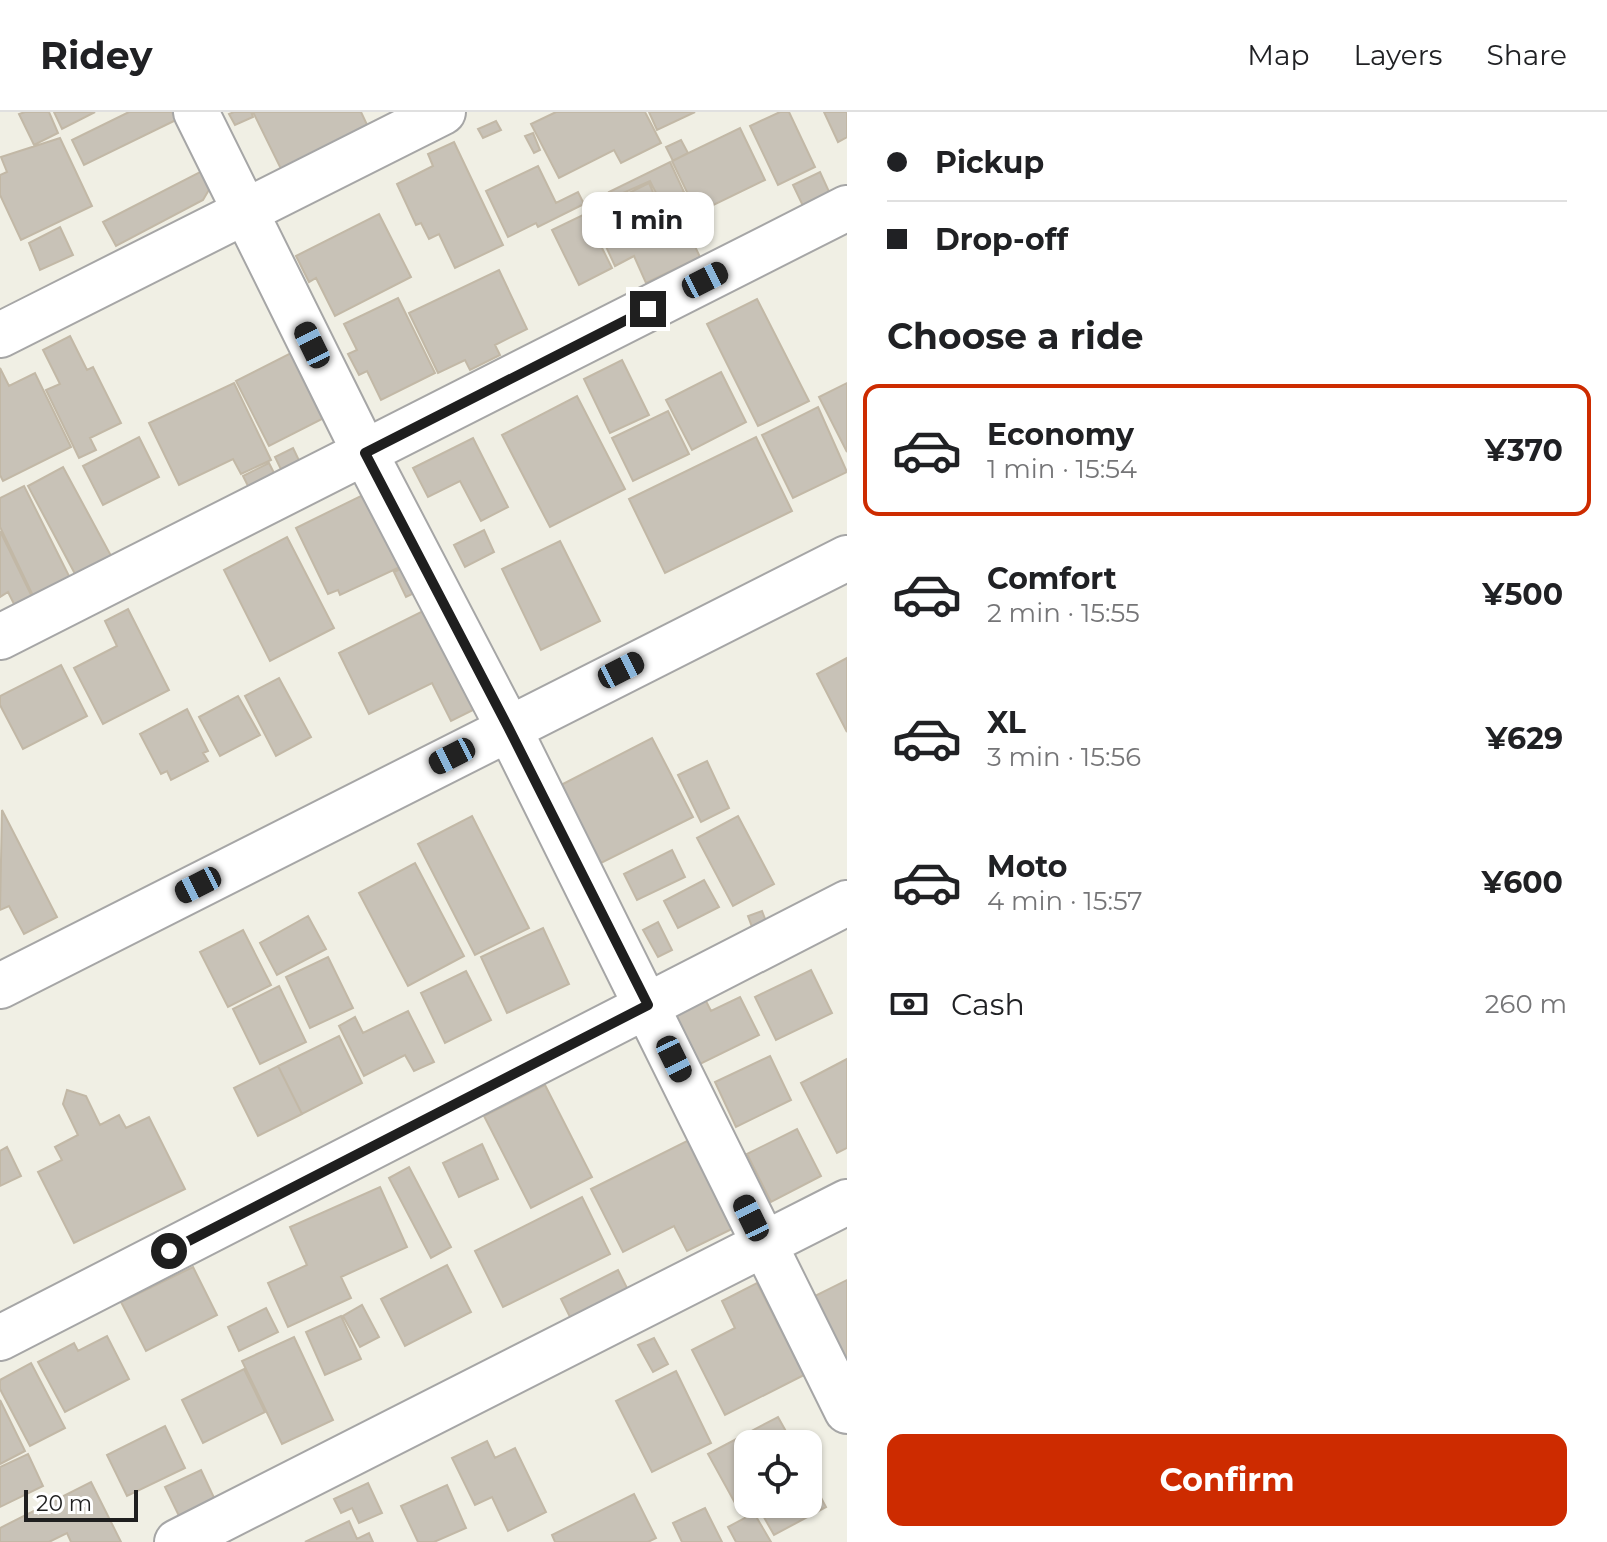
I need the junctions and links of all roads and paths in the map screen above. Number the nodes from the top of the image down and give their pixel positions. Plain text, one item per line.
1 (196, 112) edge
2 (443, 112) edge
3 (847, 208) edge
4 (246, 211) junction
5 (0, 335) edge
6 (365, 453) junction
7 (847, 558) edge
8 (0, 637) edge
9 (508, 727) junction
10 (847, 903) edge
11 (0, 986) edge
12 (648, 1005) junction
13 (847, 1202) edge
14 (764, 1245) junction
15 (0, 1338) edge
16 (847, 1411) edge
17 (177, 1542) edge

1 - 4 street
2 - 4 street
3 - 6 street
4 - 5 street
4 - 6 street
6 - 8 street
6 - 9 street
7 - 9 street
9 - 11 street
9 - 12 street
10 - 12 street
12 - 14 street
12 - 15 street
13 - 14 street
14 - 16 street
14 - 17 street

